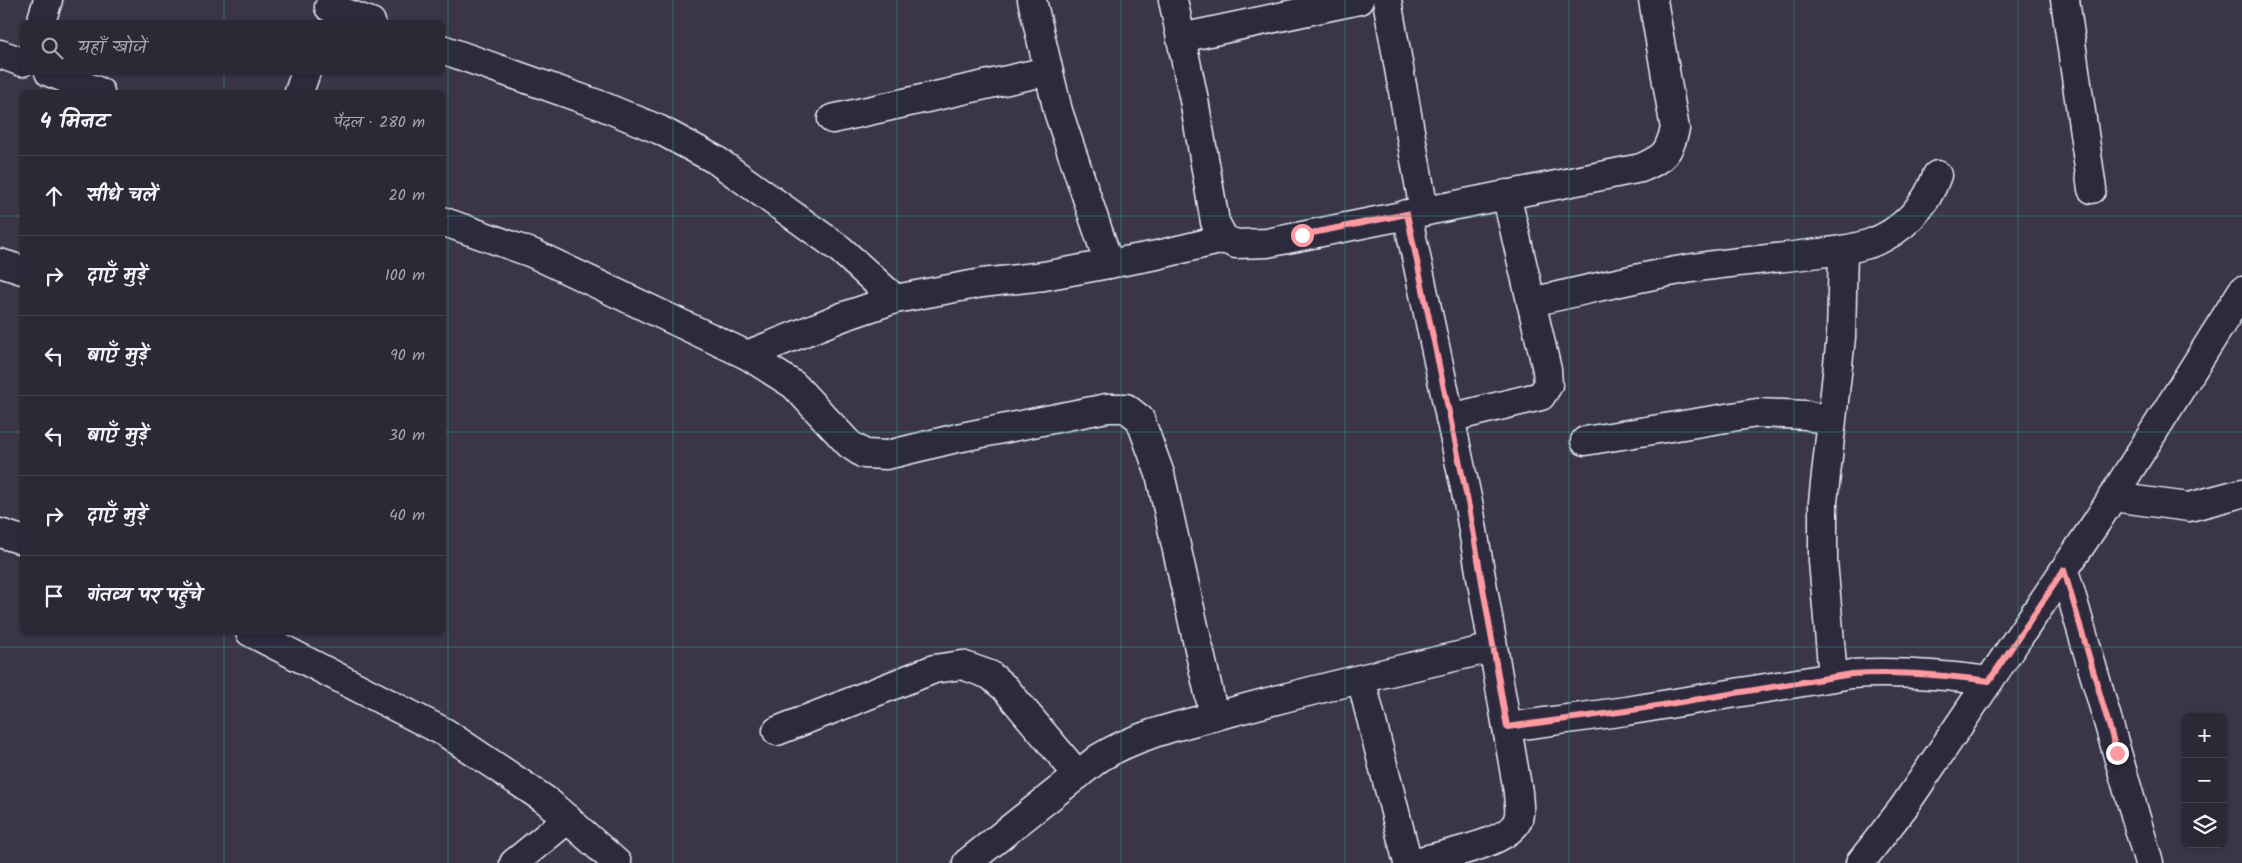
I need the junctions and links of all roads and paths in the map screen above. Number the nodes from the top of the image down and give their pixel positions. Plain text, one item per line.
1 (48, 0) edge
2 (1032, 0) edge
3 (1173, 0) edge
4 (1359, 0) edge
5 (1387, 0) edge
6 (1653, 0) edge
7 (2065, 0) edge
8 (328, 10) edge
9 (42, 20) edge
10 (364, 20) edge
11 (1181, 38) junction
12 (445, 50) edge
13 (0, 54) edge
14 (20, 61) edge
15 (1048, 71) junction
16 (57, 75) edge
17 (305, 75) edge
18 (95, 90) edge
19 (300, 90) edge
20 (832, 119) dead end
21 (1937, 175) dead end
22 (2092, 189) dead end
23 (1506, 194) junction
24 (1416, 212) junction
25 (445, 222) edge
26 (1224, 239) junction
27 (1842, 250) junction
28 (0, 263) edge
29 (1108, 264) junction
30 (20, 269) edge
31 (2242, 290) edge
32 (895, 299) junction
33 (1531, 302) junction
34 (747, 355) junction
35 (1450, 418) junction
36 (1831, 422) junction
37 (1585, 441) dead end
38 (2242, 493) edge
39 (2112, 497) junction
40 (0, 533) edge
41 (20, 539) edge
42 (2064, 570) junction
43 (256, 635) edge
44 (1493, 648) junction
45 (1834, 677) junction
46 (1361, 679) junction
47 (1989, 681) junction
48 (1214, 716) junction
49 (1507, 727) junction
50 (777, 730) dead end
51 (1078, 775) junction
52 (568, 819) junction
53 (514, 863) edge
54 (617, 863) edge
55 (967, 863) edge
56 (1409, 863) edge
57 (1860, 863) edge
58 (2149, 863) edge

1 - 9 street
2 - 15 street
3 - 11 street
4 - 11 street
5 - 24 street
6 - 23 street
7 - 22 street
8 - 10 street
11 - 26 street
12 - 32 street
13 - 14 street
15 - 20 street
15 - 29 street
16 - 18 street
17 - 19 street
21 - 27 street
23 - 24 street
23 - 33 street
24 - 26 street
24 - 35 street
25 - 34 street
26 - 29 street
27 - 33 street
27 - 36 street
28 - 30 street
29 - 32 street
31 - 39 street
32 - 34 street
33 - 35 street
34 - 48 street
35 - 44 street
36 - 37 street
36 - 45 street
38 - 39 street
39 - 42 street
40 - 41 street
42 - 47 street
42 - 58 street
43 - 52 street
44 - 46 street
44 - 49 street
45 - 47 street
45 - 49 street
46 - 48 street
46 - 56 street
47 - 57 street
48 - 51 street
49 - 56 street
50 - 51 street
51 - 55 street
52 - 53 street
52 - 54 street

